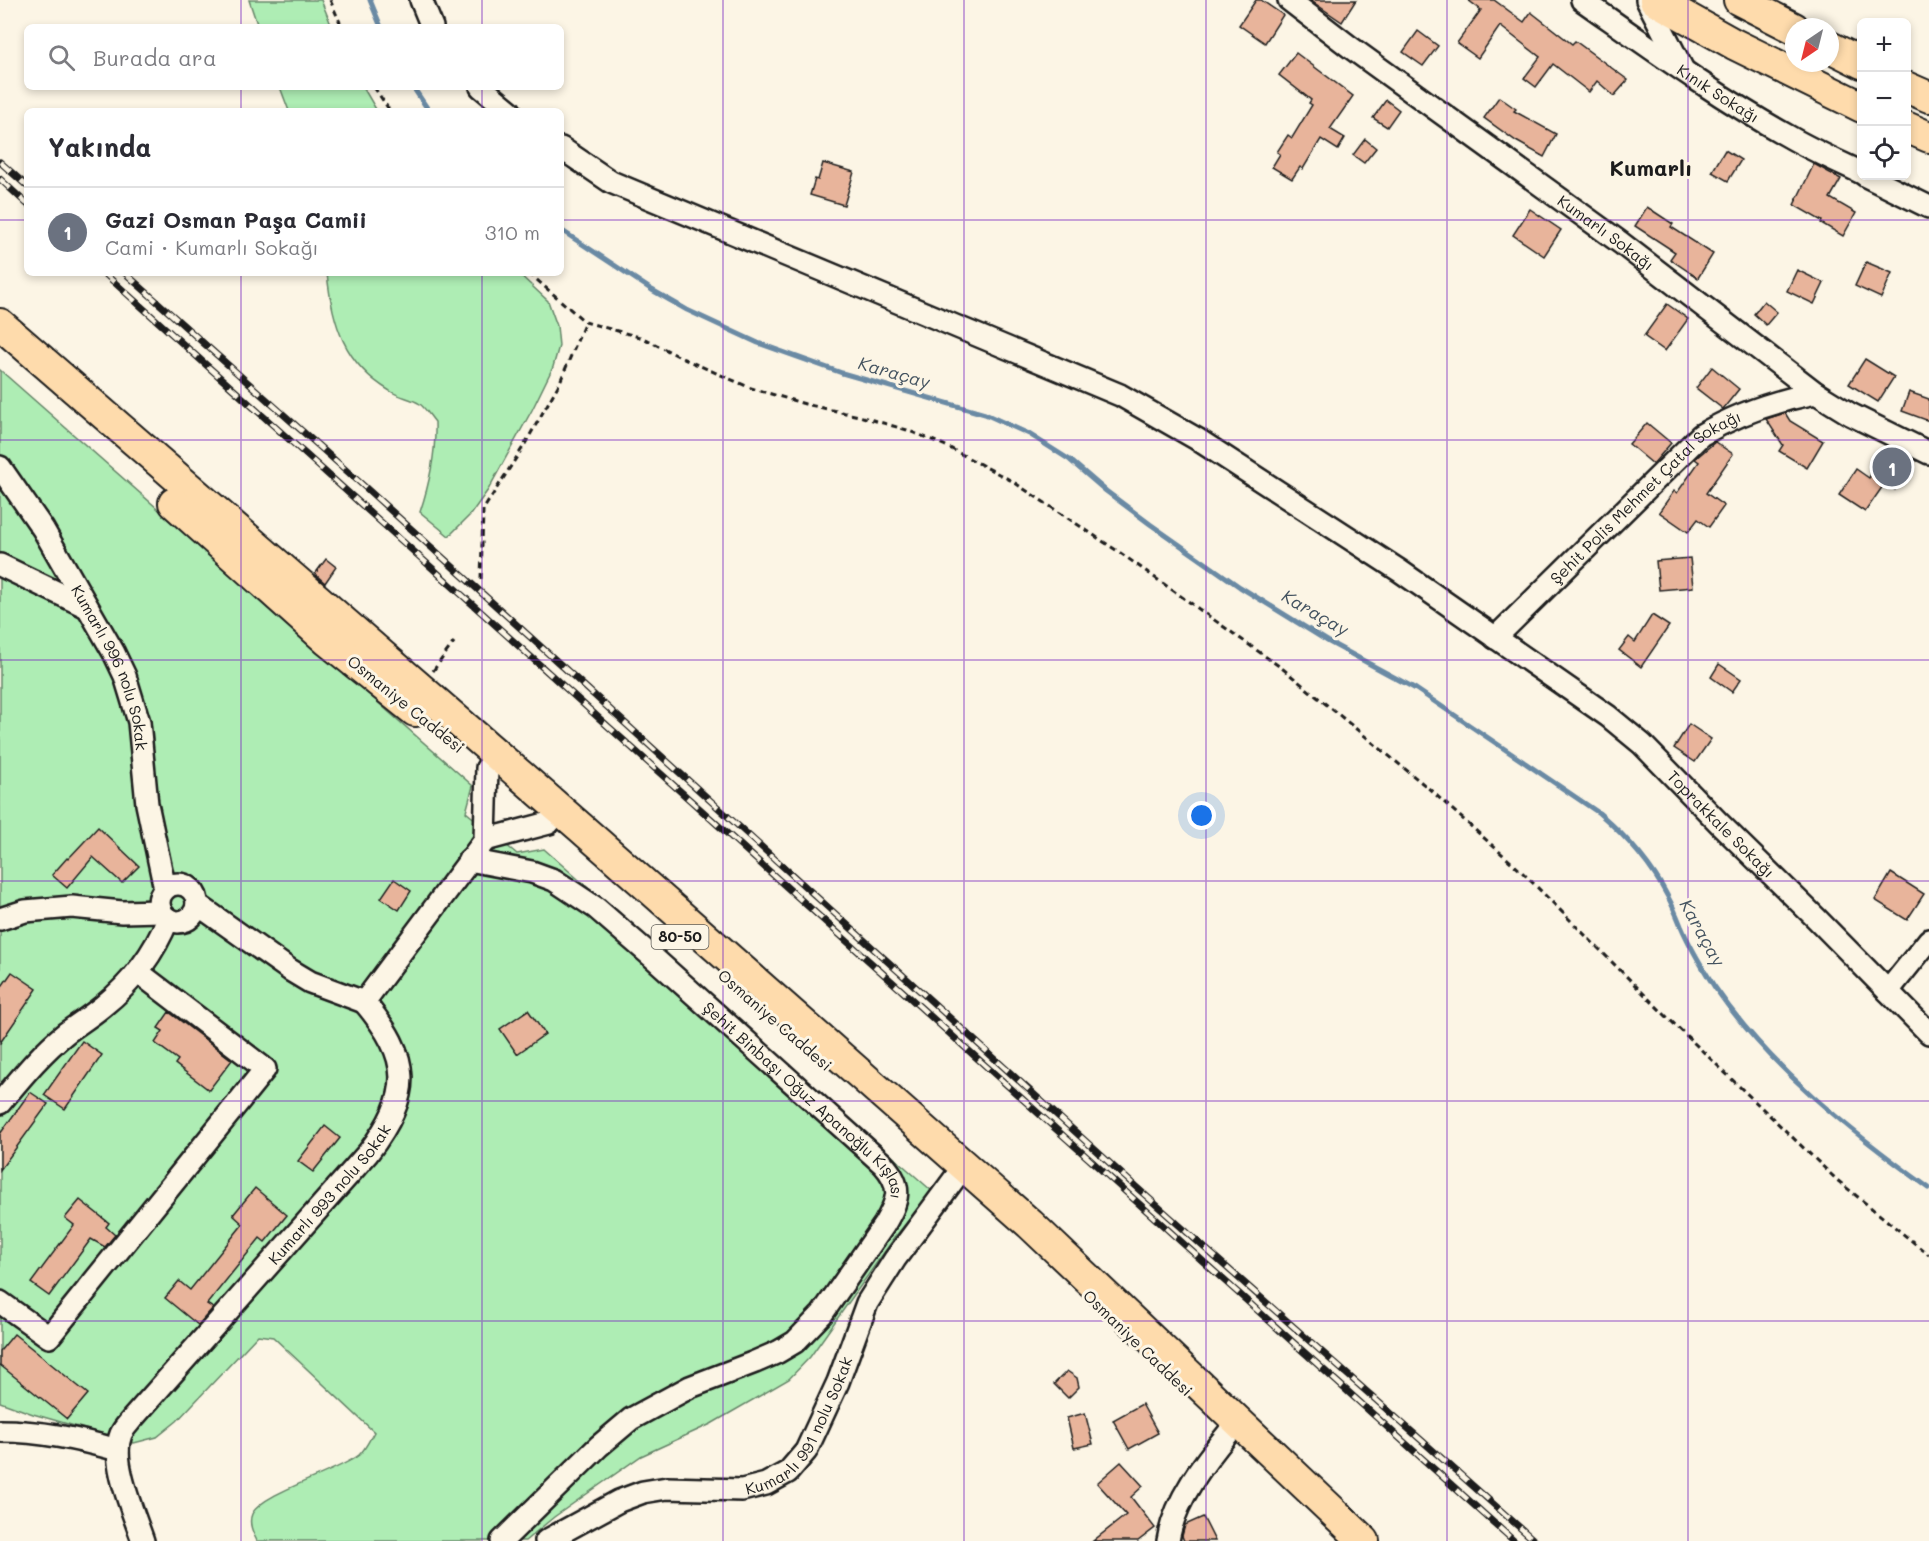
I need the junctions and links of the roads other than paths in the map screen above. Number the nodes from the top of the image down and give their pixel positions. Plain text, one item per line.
1 (421, 0) edge
2 (1289, 0) edge
3 (1582, 0) edge
4 (1647, 0) edge
5 (1655, 0) edge
6 (1739, 0) edge
7 (1785, 23) edge
8 (431, 24) edge
9 (1839, 52) edge
10 (1857, 60) edge
11 (1684, 71) junction
12 (1911, 89) edge
13 (485, 90) edge
14 (1929, 97) edge
15 (1857, 105) edge
16 (506, 108) edge
17 (1911, 129) edge
18 (1929, 137) edge
19 (564, 150) edge
20 (1857, 171) edge
21 (1874, 180) edge
22 (1929, 207) edge
23 (0, 324) edge
24 (0, 347) edge
25 (1816, 393) junction
26 (1929, 453) edge
27 (0, 467) edge
28 (0, 565) edge
29 (87, 607) junction
30 (1495, 638) junction
31 (487, 768) junction
32 (549, 823) junction
33 (485, 840) junction
34 (469, 860) junction
35 (165, 889) junction
36 (197, 904) junction
37 (164, 915) junction
38 (0, 919) edge
39 (1929, 940) edge
40 (138, 972) junction
41 (1888, 991) junction
42 (364, 1002) junction
43 (1929, 1033) edge
44 (0, 1103) edge
45 (955, 1178) junction
46 (0, 1302) edge
47 (0, 1431) edge
48 (1230, 1431) junction
49 (118, 1450) junction
50 (143, 1541) edge
51 (502, 1541) edge
52 (546, 1541) edge
53 (1168, 1541) edge
54 (1348, 1541) edge
55 (1364, 1541) edge

1 - 8 street
2 - 25 street, Kumarlı Sokağı
3 - 11 street, Kınık Sokağı
4 - 11 street
5 - 15 highway
6 - 7 highway
9 - 10 highway
11 - 20 street, Kınık Sokağı
12 - 14 highway
13 - 16 street
17 - 18 highway
19 - 30 street, Toprakkale Sokağı
21 - 22 street
23 - 55 highway
24 - 31 highway, Osmaniye Caddesi / 80-50
25 - 26 street, Kumarlı Sokağı
25 - 30 street, Şehit Polis Mehmet Çatal Sokağı
27 - 29 street, Kumarlı 996 nolu Sokak
28 - 29 street
29 - 35 street, Kumarlı 996 nolu Sokak
30 - 41 street, Toprakkale Sokağı
31 - 32 highway, Osmaniye Caddesi / 80-50
31 - 33 street
32 - 33 street
32 - 45 highway, Osmaniye Caddesi / 80-50
33 - 34 street
34 - 42 street
34 - 51 street, Şehit Binbaşı Oğuz Apanoğlu Kışlası
35 - 36 street
35 - 37 street
36 - 37 street
36 - 42 street
37 - 38 street
37 - 40 street
39 - 41 street
40 - 44 street
40 - 46 street
41 - 43 street, Toprakkale Sokağı
42 - 49 street, Kumarlı 993 nolu Sokak
45 - 48 highway, Osmaniye Caddesi / 80-50
45 - 52 street, Kumarlı 991 nolu Sokak
47 - 49 street
48 - 53 street
48 - 54 highway, Osmaniye Caddesi / 80-50
49 - 50 street

